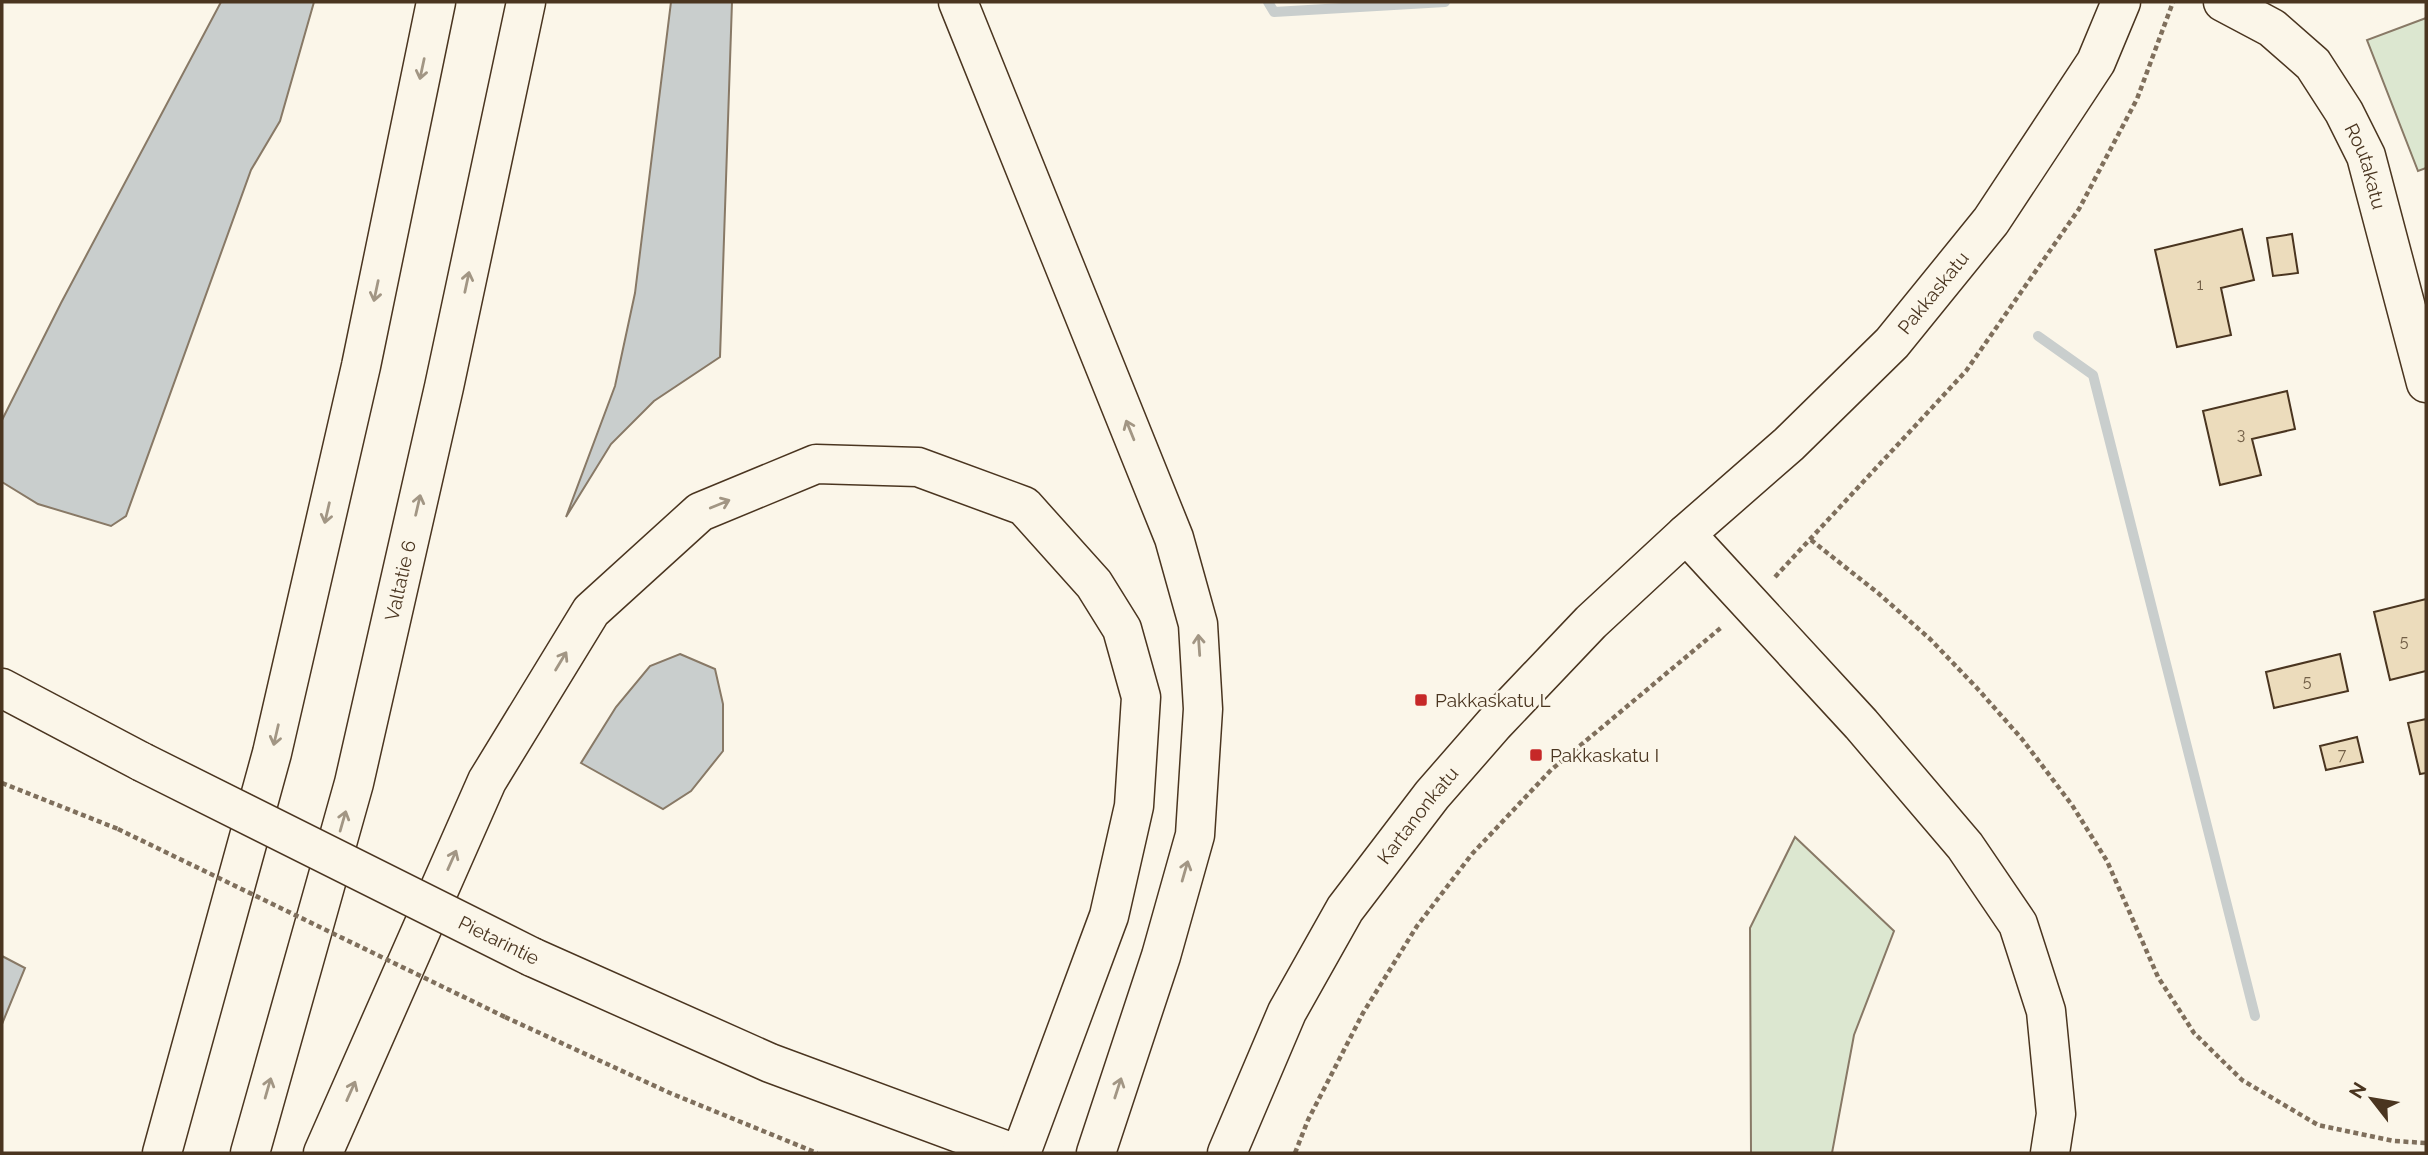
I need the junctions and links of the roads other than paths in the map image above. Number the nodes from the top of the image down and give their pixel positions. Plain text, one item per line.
1 (436, 2) edge
2 (526, 2) edge
3 (958, 2) edge
4 (2121, 2) edge
5 (2223, 2) edge
6 (2426, 383) edge
7 (1686, 534) junction
8 (2, 688) edge
9 (162, 1153) edge
10 (250, 1153) edge
11 (323, 1153) edge
12 (1013, 1153) edge
13 (1021, 1153) edge
14 (1096, 1153) edge
15 (1227, 1153) edge
16 (2050, 1153) edge

1 -> 9 main road
10 -> 2 main road, Valtatie 6
14 -> 3 main road
4 - 7 main road, Pakkaskatu
5 - 6 main road, Routakatu
7 - 15 main road, Kartanonkatu
7 - 16 main road
8 - 12 main road, Pietarintie, bridge
11 -> 13 main road

